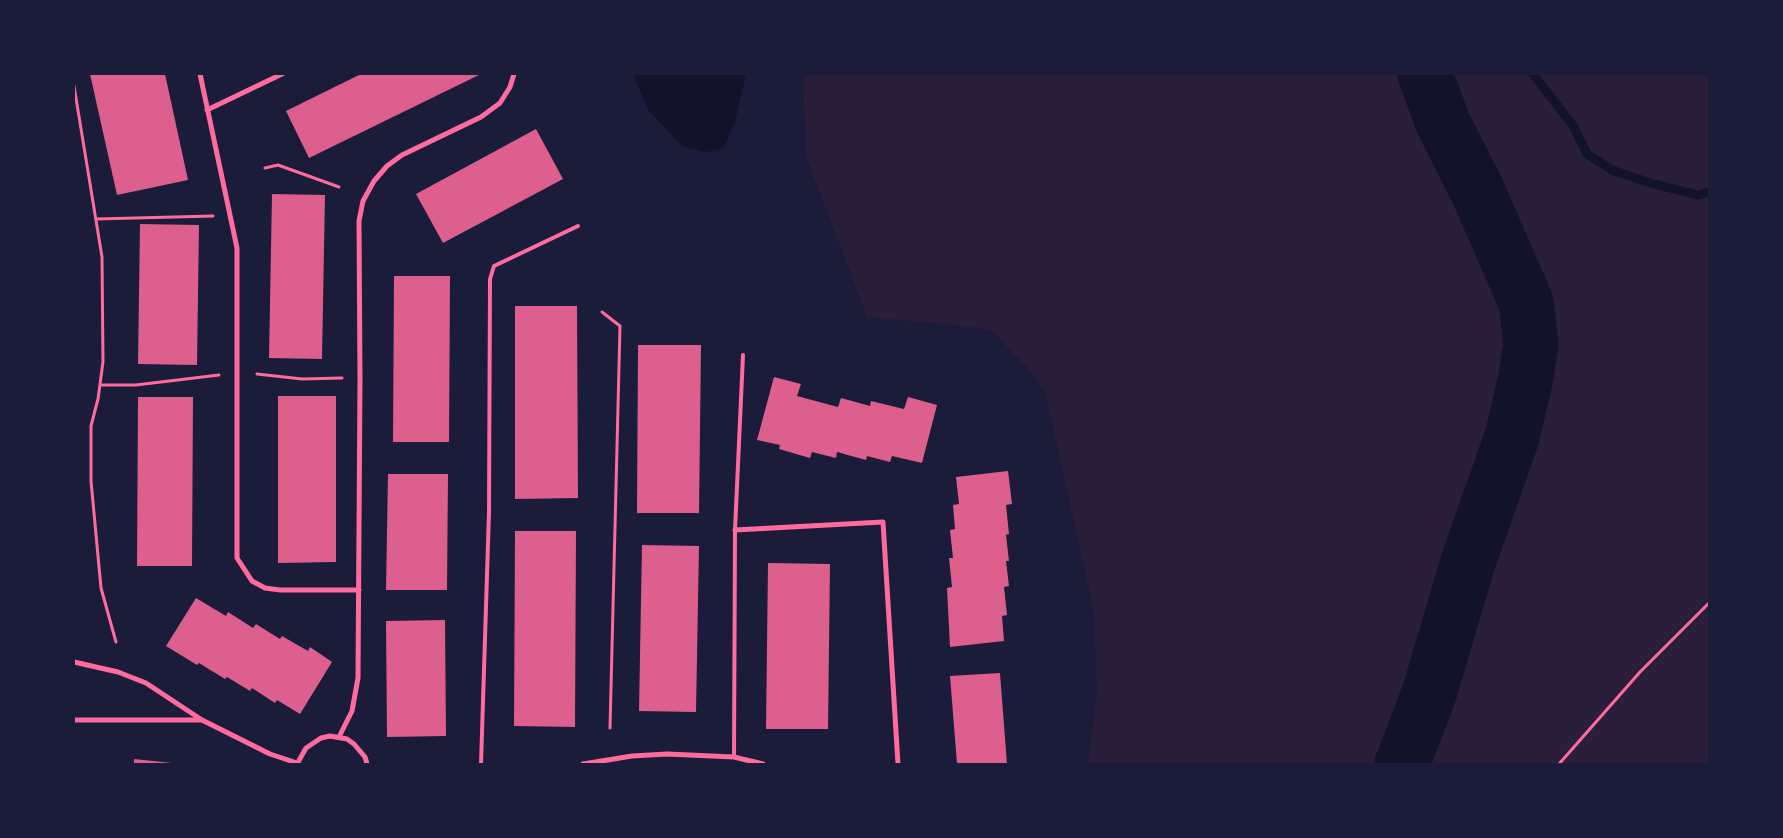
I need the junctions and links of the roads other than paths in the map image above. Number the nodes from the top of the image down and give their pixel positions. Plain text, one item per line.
1 (200, 74) edge
2 (282, 74) edge
3 (514, 74) edge
4 (207, 110) junction
5 (578, 226) dead end
6 (743, 355) dead end
7 (735, 530) junction
8 (359, 590) junction
9 (74, 662) edge
10 (74, 720) edge
11 (202, 720) junction
12 (339, 737) junction
13 (734, 757) junction
14 (297, 764) edge
15 (367, 764) edge
16 (482, 764) edge
17 (583, 764) edge
18 (763, 764) edge
19 (898, 764) edge

1 - 4 street
2 - 4 street
3 - 8 street
4 - 8 street
5 - 16 lane
6 - 7 lane
7 - 13 lane
7 - 19 street
8 - 12 street
9 - 11 street
10 - 11 street
11 - 14 street
12 - 14 street
12 - 15 street
13 - 17 street
13 - 18 street

